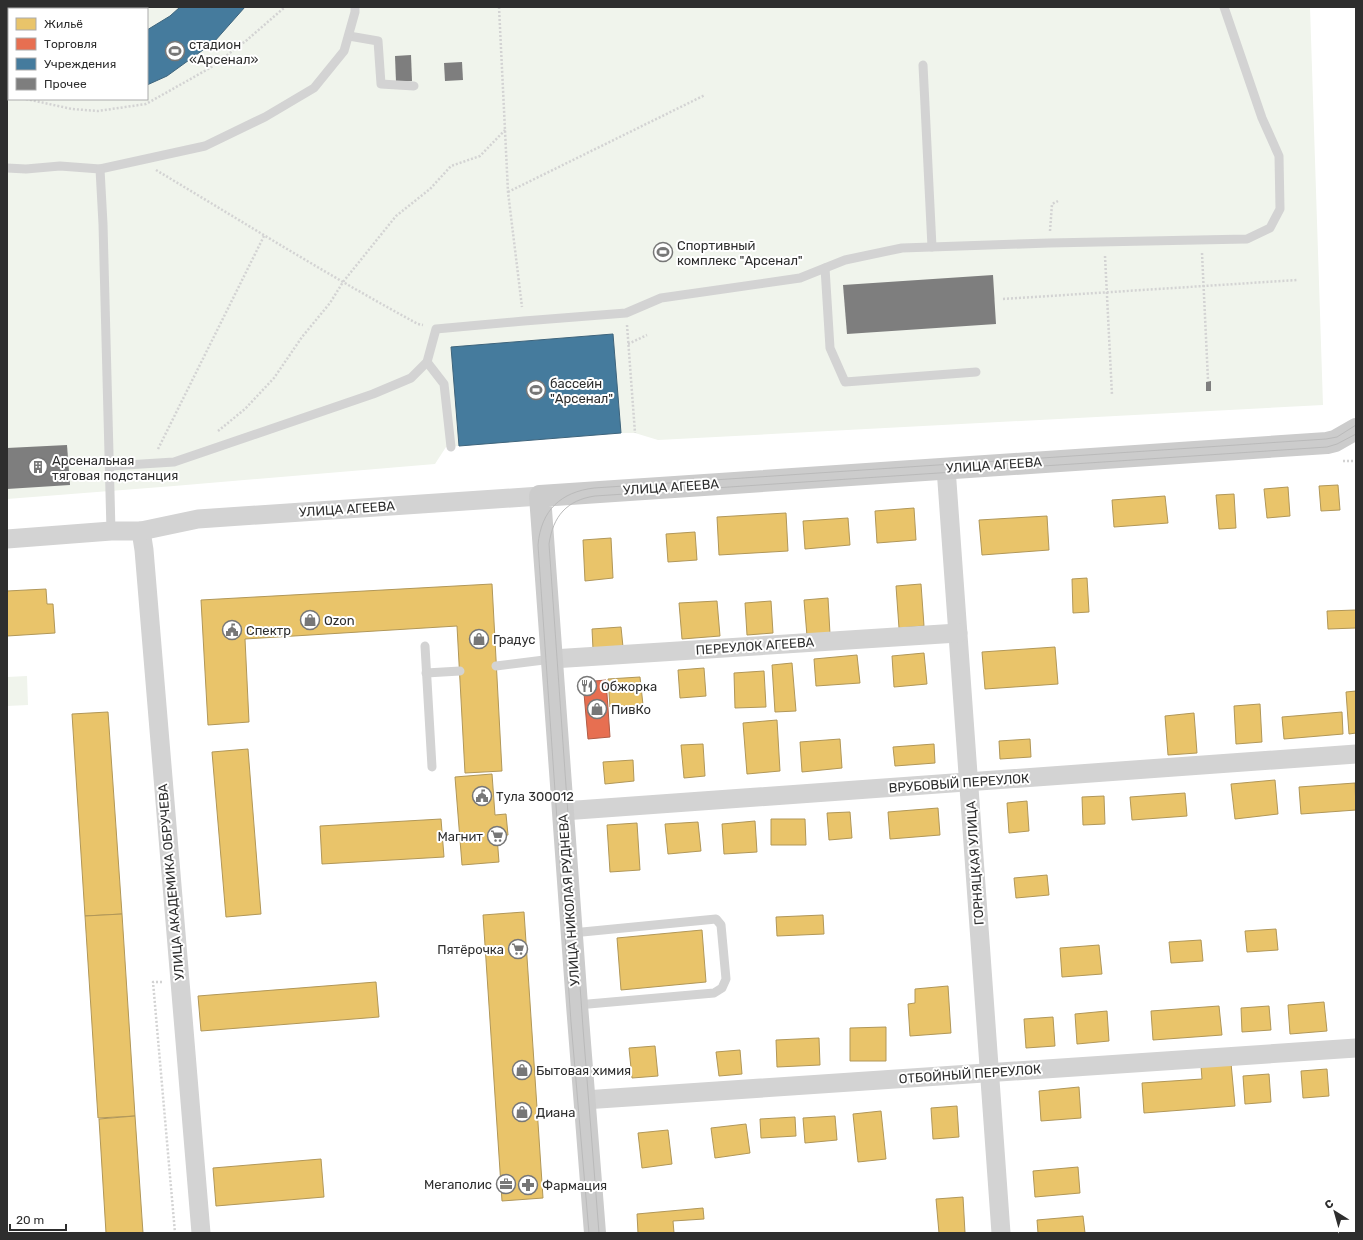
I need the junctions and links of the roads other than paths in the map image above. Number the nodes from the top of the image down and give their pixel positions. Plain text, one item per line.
1 (355, 7) edge
2 (1224, 7) edge
3 (349, 36) junction
4 (923, 65) dead end
5 (414, 86) dead end
6 (7, 168) edge
7 (100, 169) junction
8 (932, 247) junction
9 (826, 268) junction
10 (427, 362) junction
11 (976, 372) dead end
12 (1356, 429) edge
13 (1346, 441) edge
14 (451, 447) dead end
15 (110, 466) junction
16 (946, 468) junction
17 (540, 496) junction
18 (141, 531) junction
19 (111, 532) junction
20 (7, 539) edge
21 (958, 633) junction
22 (424, 646) dead end
23 (552, 659) junction
24 (496, 666) dead end
25 (460, 671) dead end
26 (426, 673) junction
27 (1356, 754) edge
28 (432, 767) dead end
29 (969, 782) junction
30 (563, 811) junction
31 (572, 933) junction
32 (577, 1005) junction
33 (1356, 1048) edge
34 (990, 1073) junction
35 (584, 1100) junction
36 (200, 1233) edge
37 (595, 1233) edge
38 (1001, 1233) edge

1 - 3 lane
2 - 8 lane
3 - 5 lane
3 - 7 lane
4 - 8 lane
6 - 7 lane
7 - 15 lane
8 - 9 lane
9 - 10 lane
9 - 11 lane
10 - 14 lane
10 - 15 lane
12 - 13 street, УЛИЦА АГЕЕВА
13 - 16 street, УЛИЦА АГЕЕВА
15 - 19 lane
16 - 17 street, УЛИЦА АГЕЕВА
16 - 21 street, ГОРНЯЦКАЯ УЛИЦА
17 - 18 street, УЛИЦА АГЕЕВА
17 - 23 street, УЛИЦА НИКОЛАЯ РУДНЕВА
18 - 19 street, УЛИЦА АГЕЕВА
18 - 36 street, УЛИЦА АКАДЕМИКА ОБРУЧЕВА
19 - 20 street, УЛИЦА АГЕЕВА
21 - 23 street, ПЕРЕУЛОК АГЕЕВА
21 - 29 street, ГОРНЯЦКАЯ УЛИЦА
22 - 26 lane
23 - 24 lane
23 - 30 street, УЛИЦА НИКОЛАЯ РУДНЕВА
25 - 26 lane
26 - 28 lane
27 - 29 street, ВРУБОВЫЙ ПЕРЕУЛОК
29 - 30 street, ВРУБОВЫЙ ПЕРЕУЛОК
29 - 34 street, ГОРНЯЦКАЯ УЛИЦА
30 - 31 street, УЛИЦА НИКОЛАЯ РУДНЕВА
31 - 32 street, УЛИЦА НИКОЛАЯ РУДНЕВА
31 - 32 lane
32 - 35 street, УЛИЦА НИКОЛАЯ РУДНЕВА
33 - 34 street, ОТБОЙНЫЙ ПЕРЕУЛОК
34 - 35 street, ОТБОЙНЫЙ ПЕРЕУЛОК
34 - 38 street, ГОРНЯЦКАЯ УЛИЦА
35 - 37 street, УЛИЦА НИКОЛАЯ РУДНЕВА

